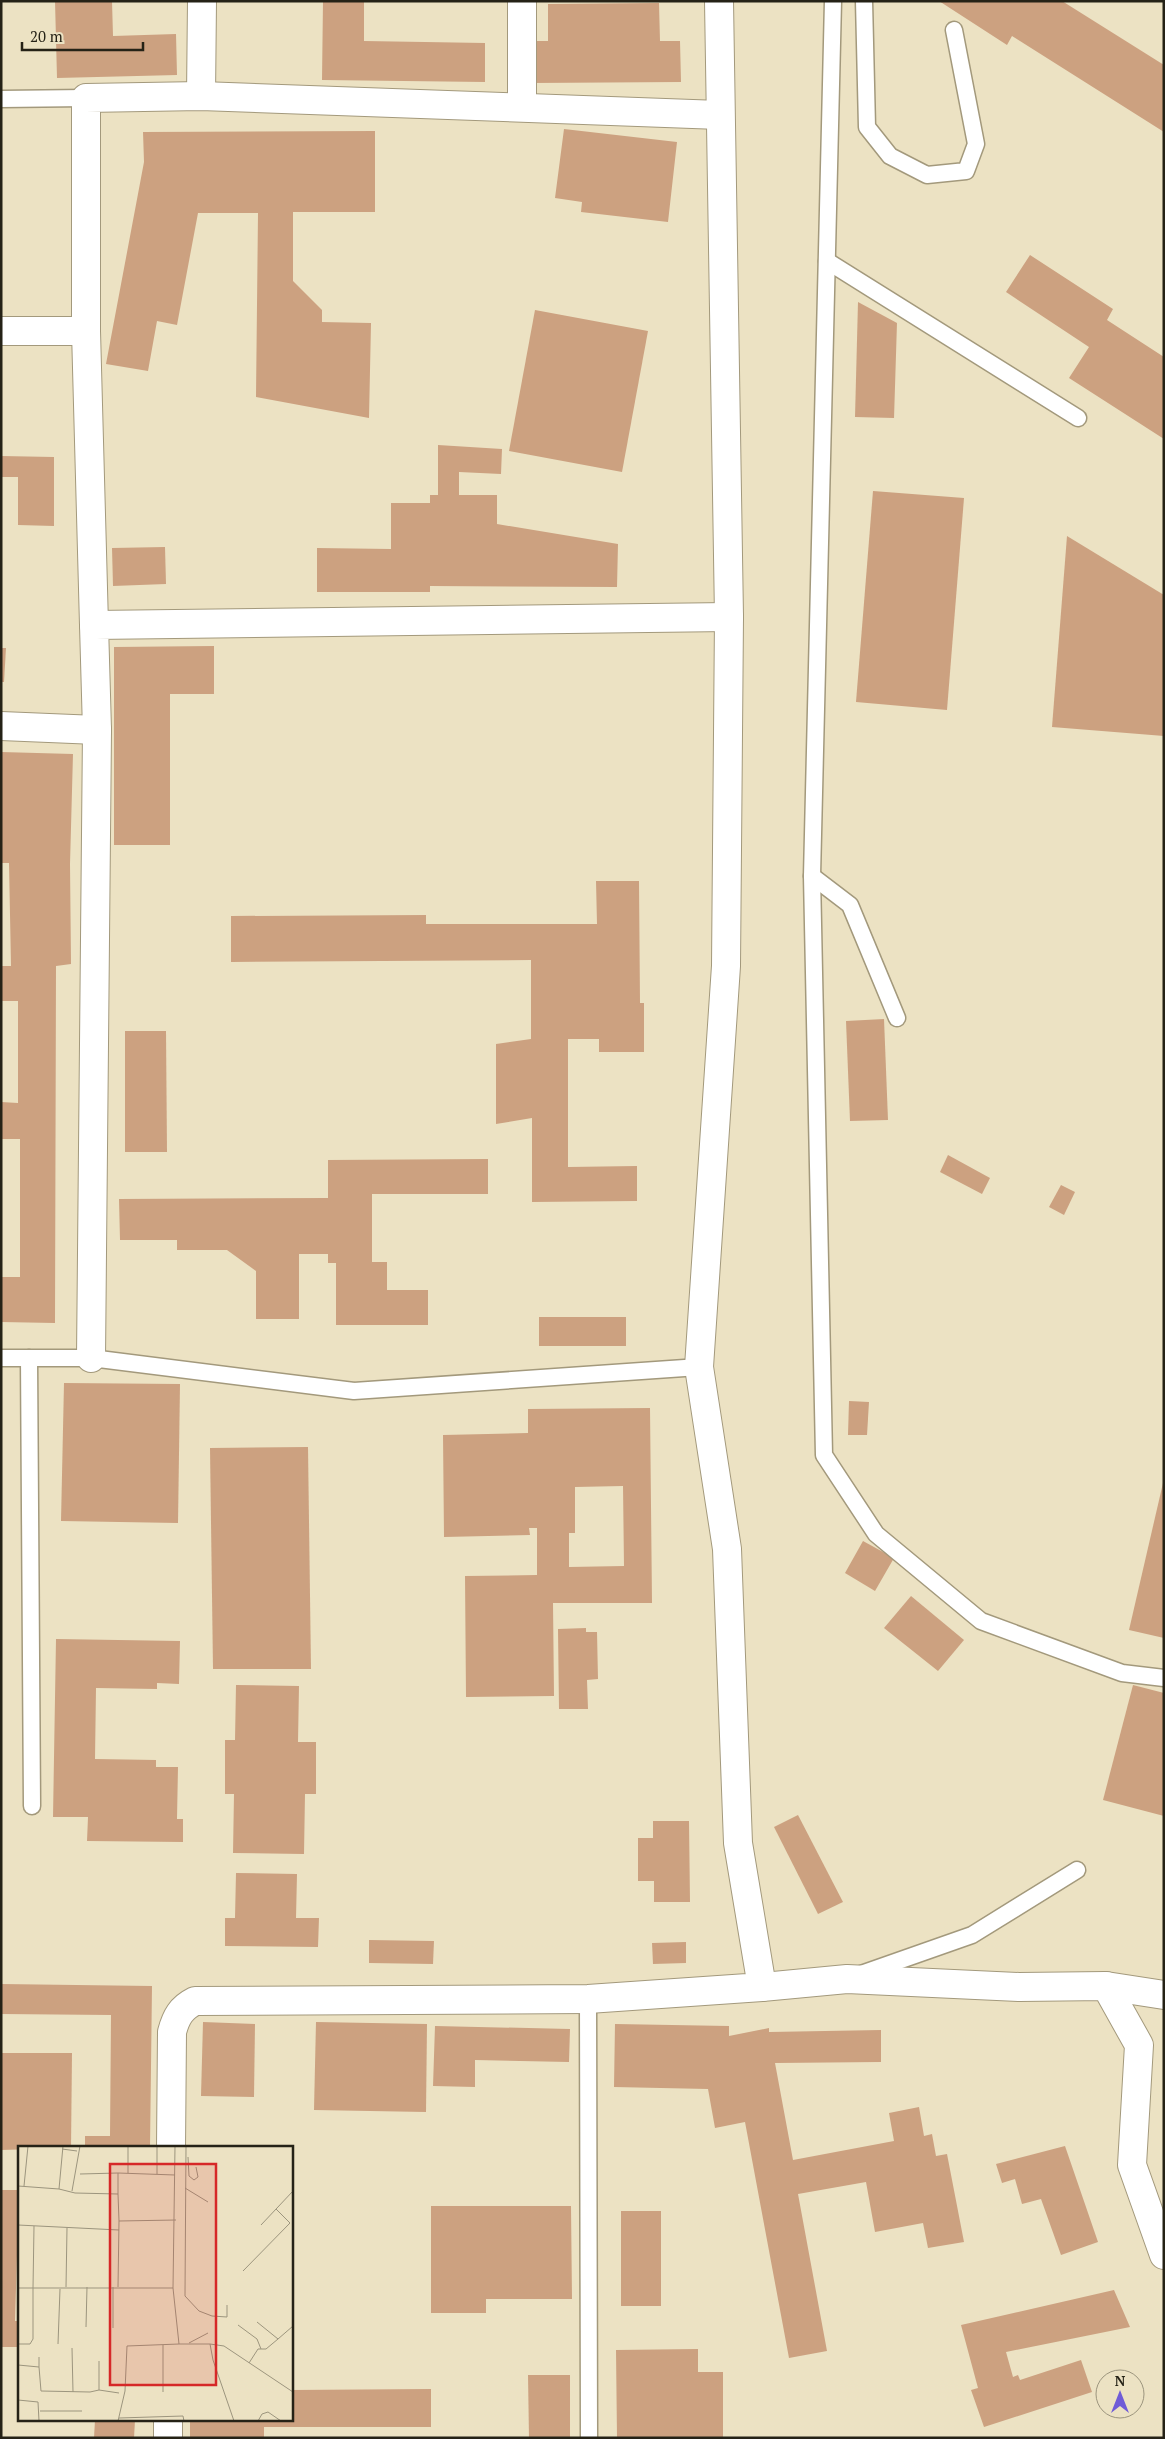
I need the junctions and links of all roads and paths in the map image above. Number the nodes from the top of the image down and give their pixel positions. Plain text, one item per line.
1 (202, 1) edge
2 (522, 1) edge
3 (719, 1) edge
4 (833, 1) edge
5 (864, 1) edge
6 (954, 30) dead end
7 (201, 96) junction
8 (86, 98) junction
9 (1, 99) edge
10 (522, 107) junction
11 (720, 115) junction
12 (827, 261) junction
13 (1, 331) edge
14 (86, 331) junction
15 (1078, 418) dead end
16 (729, 617) junction
17 (94, 625) junction
18 (1, 726) edge
19 (97, 730) junction
20 (812, 876) junction
21 (897, 1018) dead end
22 (1, 1358) edge
23 (29, 1358) junction
24 (91, 1358) junction
25 (699, 1367) junction
26 (1164, 1678) edge
27 (32, 1806) dead end
28 (1077, 1870) dead end
29 (847, 1978) junction
30 (1106, 1986) junction
31 (762, 1987) junction
32 (1164, 1995) edge
33 (588, 1999) junction
34 (171, 2146) edge
35 (1164, 2255) edge
36 (168, 2422) edge
37 (168, 2438) edge
38 (590, 2438) edge

1 - 7 street
2 - 10 street
3 - 11 street
4 - 12 lane
5 - 6 lane
7 - 8 street
7 - 10 street
8 - 9 lane
8 - 14 street
10 - 11 street
11 - 16 street
12 - 15 lane
12 - 20 lane
13 - 14 street
14 - 17 street
16 - 17 street
16 - 25 street
17 - 19 street
18 - 19 street
19 - 24 street
20 - 21 lane
20 - 26 lane
22 - 23 lane
23 - 24 lane
23 - 27 lane
24 - 25 lane
25 - 31 street
28 - 29 lane
29 - 30 street
29 - 31 street
30 - 32 street
30 - 35 street
31 - 33 street
33 - 34 street
33 - 38 lane
36 - 37 street

